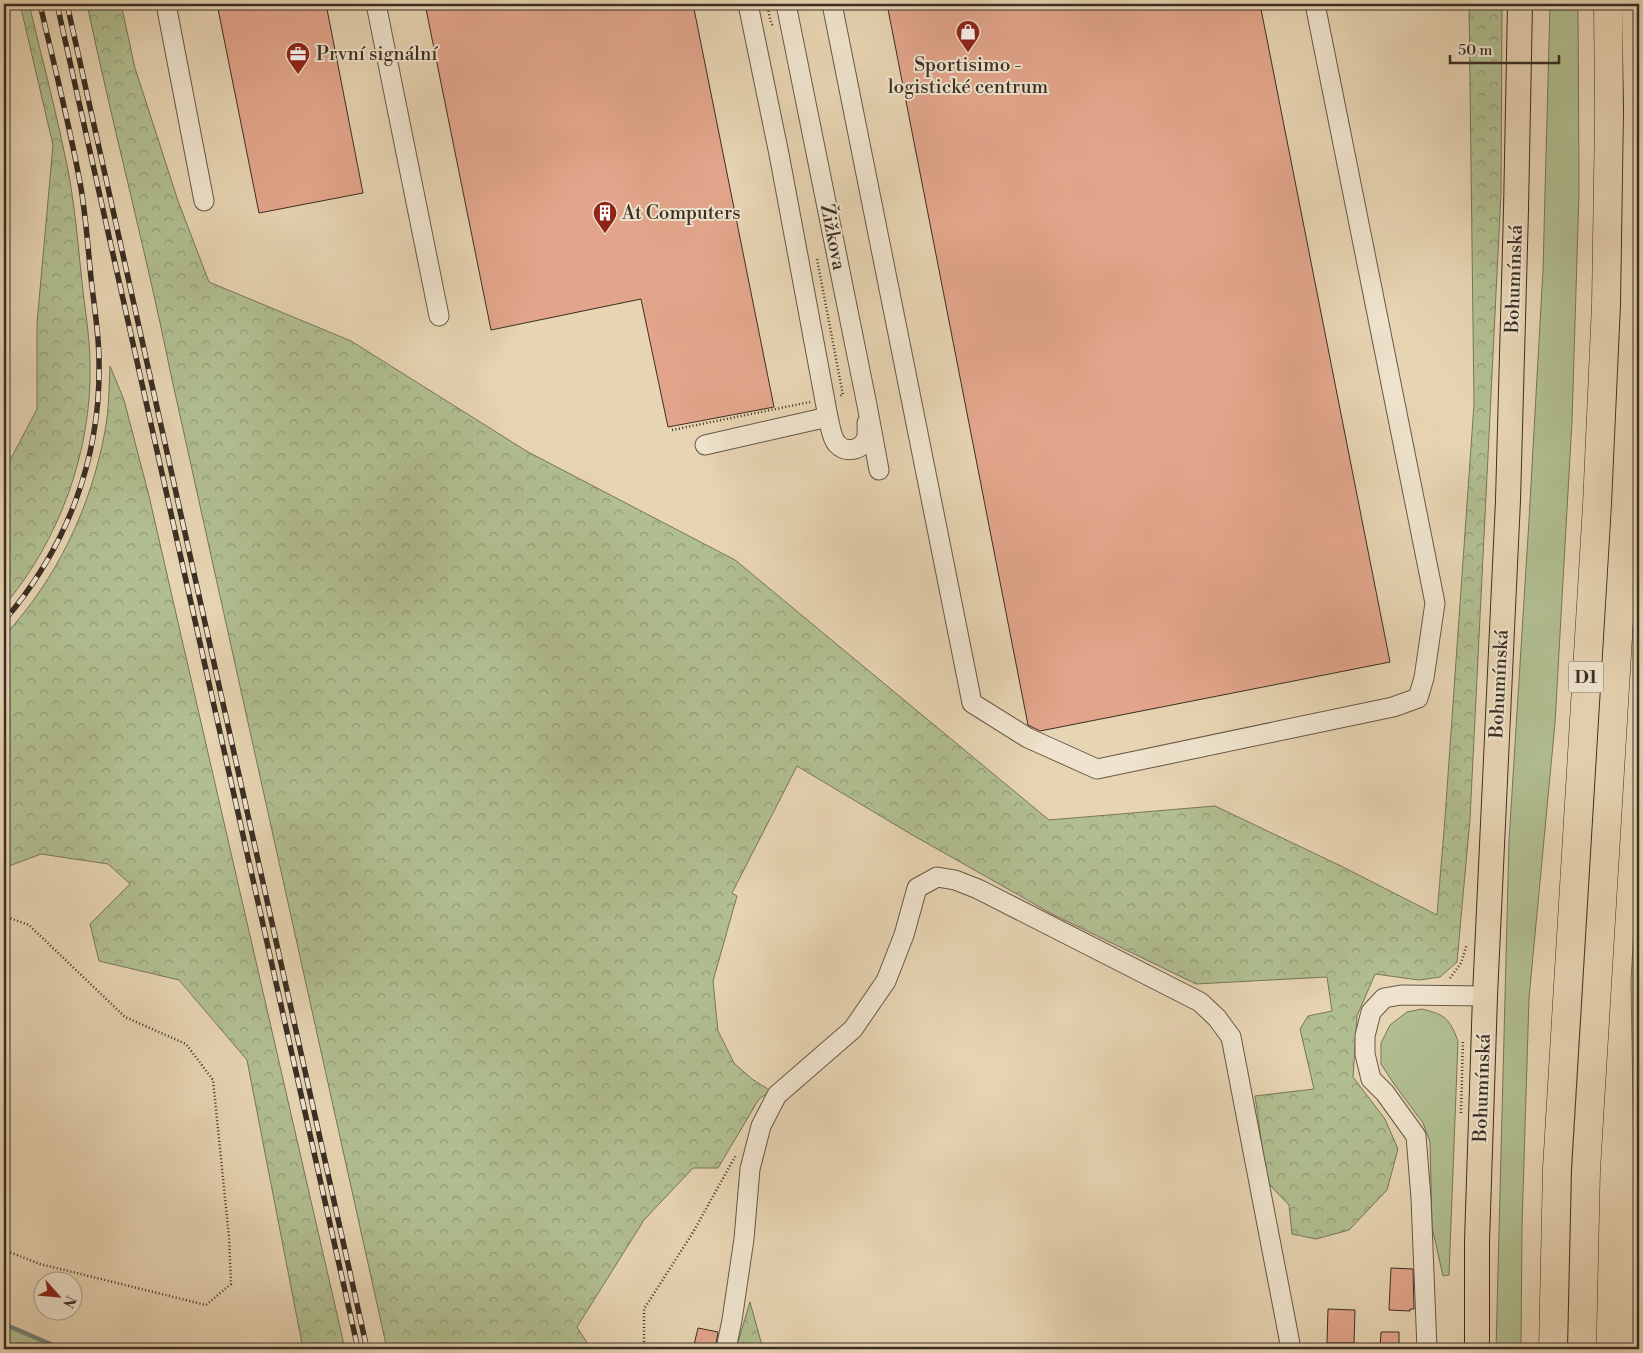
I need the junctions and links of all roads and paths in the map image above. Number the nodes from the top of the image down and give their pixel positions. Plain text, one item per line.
1 (166, 4) edge
2 (376, 4) edge
3 (748, 4) edge
4 (786, 4) edge
5 (832, 4) edge
6 (1315, 4) edge
7 (1608, 4) edge
8 (1636, 4) edge
9 (1519, 9) edge
10 (204, 201) dead end
11 (439, 316) dead end
12 (867, 405) junction
13 (827, 408) junction
14 (672, 430) dead end
15 (705, 445) dead end
16 (879, 470) dead end
17 (4, 916) edge
18 (1466, 951) dead end
19 (1450, 978) dead end
20 (1484, 996) junction
21 (736, 1154) dead end
22 (4, 1250) edge
23 (644, 1349) edge
24 (726, 1349) edge
25 (1291, 1349) edge
26 (1427, 1349) edge
27 (1477, 1349) edge
28 (1553, 1349) edge
29 (1582, 1349) edge

1 - 10 street
2 - 11 street
3 - 13 street
4 - 12 street, Žižkova
5 - 6 street
7 - 28 highway, D1
8 - 29 highway, D1
9 - 20 main road, Bohumínská
12 - 13 street
12 - 16 street, Žižkova
13 - 14 path
13 - 15 street
17 - 22 path
18 - 19 path
20 - 26 street
20 - 27 main road, Bohumínská
21 - 23 path
24 - 25 street

